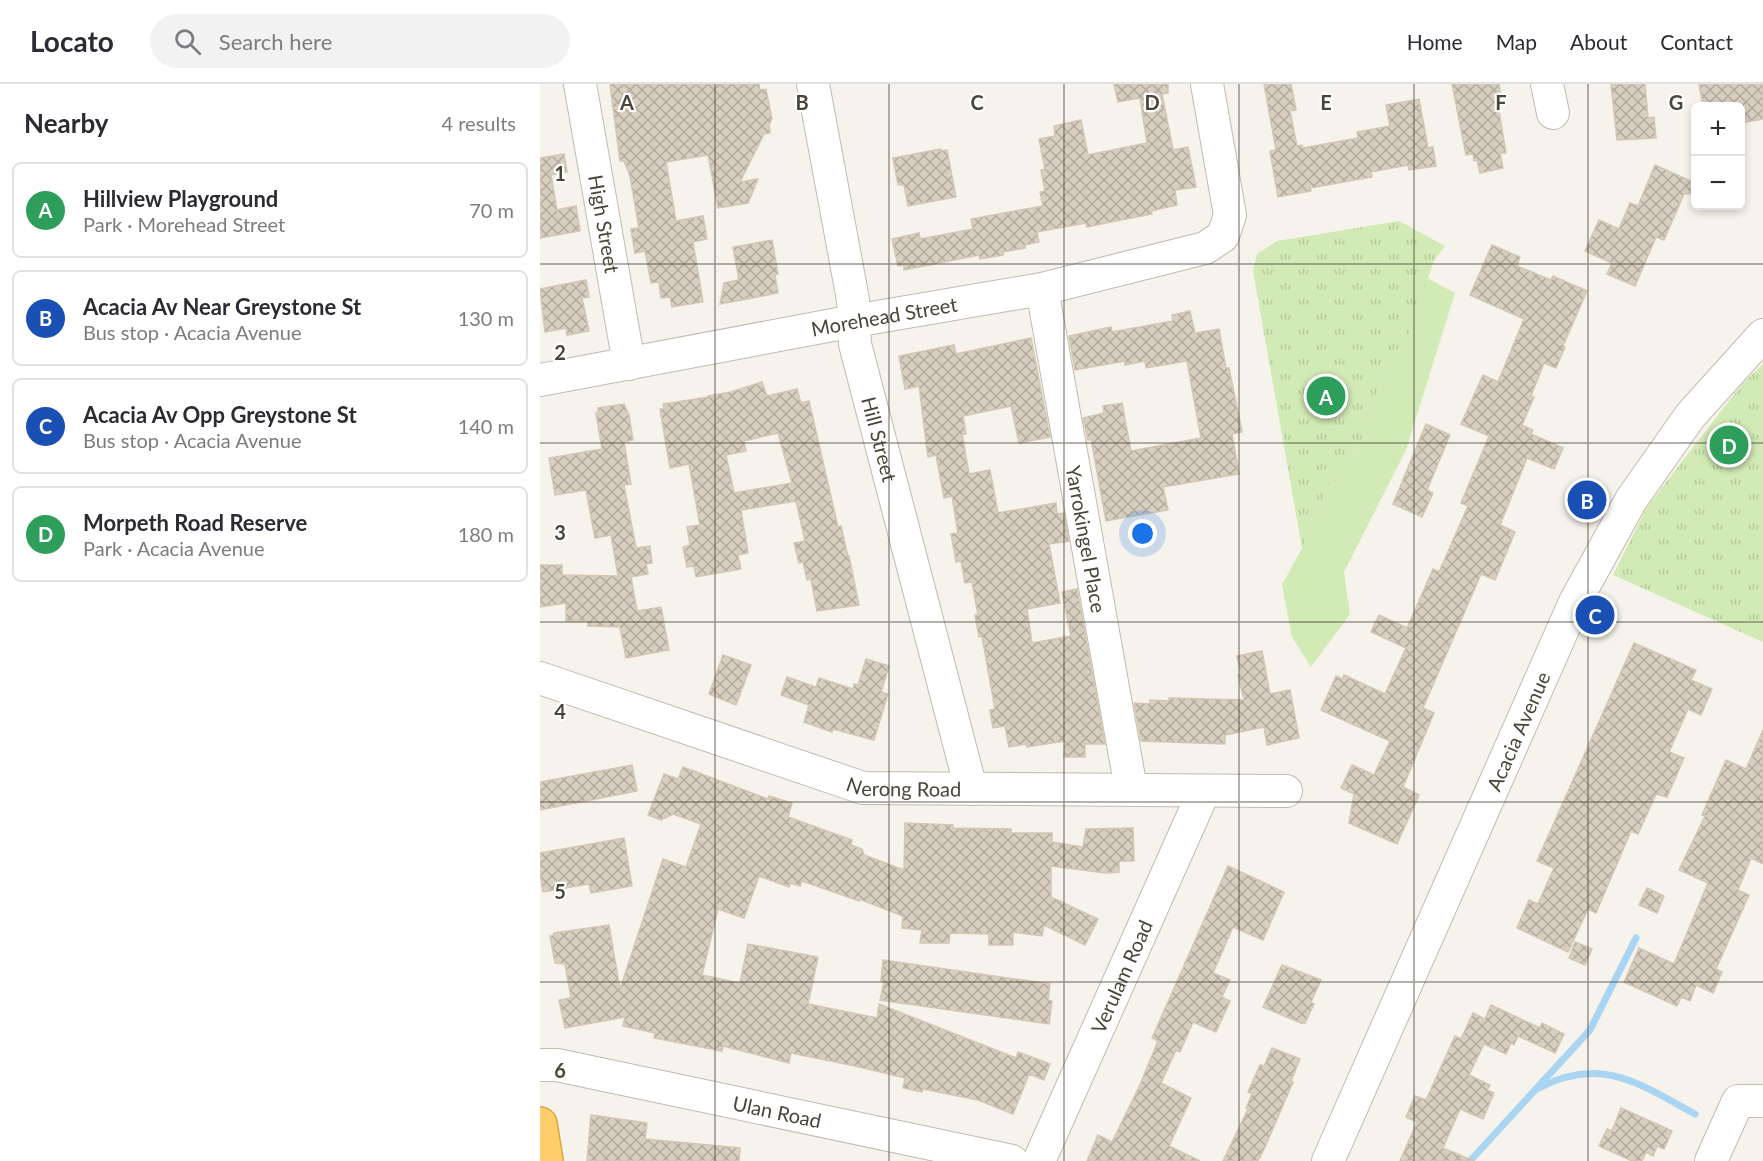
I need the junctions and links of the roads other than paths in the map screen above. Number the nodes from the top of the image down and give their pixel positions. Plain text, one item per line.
1 (580, 84) edge
2 (813, 84) edge
3 (1207, 84) edge
4 (1042, 289) junction
5 (854, 321) junction
6 (1763, 335) edge
7 (629, 364) junction
8 (540, 380) edge
9 (540, 678) edge
10 (971, 789) junction
11 (1131, 789) junction
12 (1204, 791) junction
13 (1286, 791) dead end
14 (540, 1065) edge
15 (1750, 1101) edge
16 (540, 1124) edge
17 (546, 1161) edge
18 (1011, 1161) edge
19 (1039, 1161) edge
20 (1328, 1161) edge
21 (1711, 1161) edge

1 - 7 street, High Street
2 - 5 street, Hill Street
3 - 4 street, Morehead Street
4 - 5 street, Morehead Street
4 - 11 street, Yarrokingel Place
5 - 7 street, Morehead Street
5 - 10 street, Hill Street
6 - 20 street, Acacia Avenue
7 - 8 street, Morehead Street
9 - 10 street, Nerong Road
10 - 11 street, Nerong Road
11 - 12 street, Nerong Road
12 - 13 street, Nerong Road
12 - 19 street, Verulam Road
14 - 18 street, Ulan Road
15 - 21 street
16 - 17 highway

